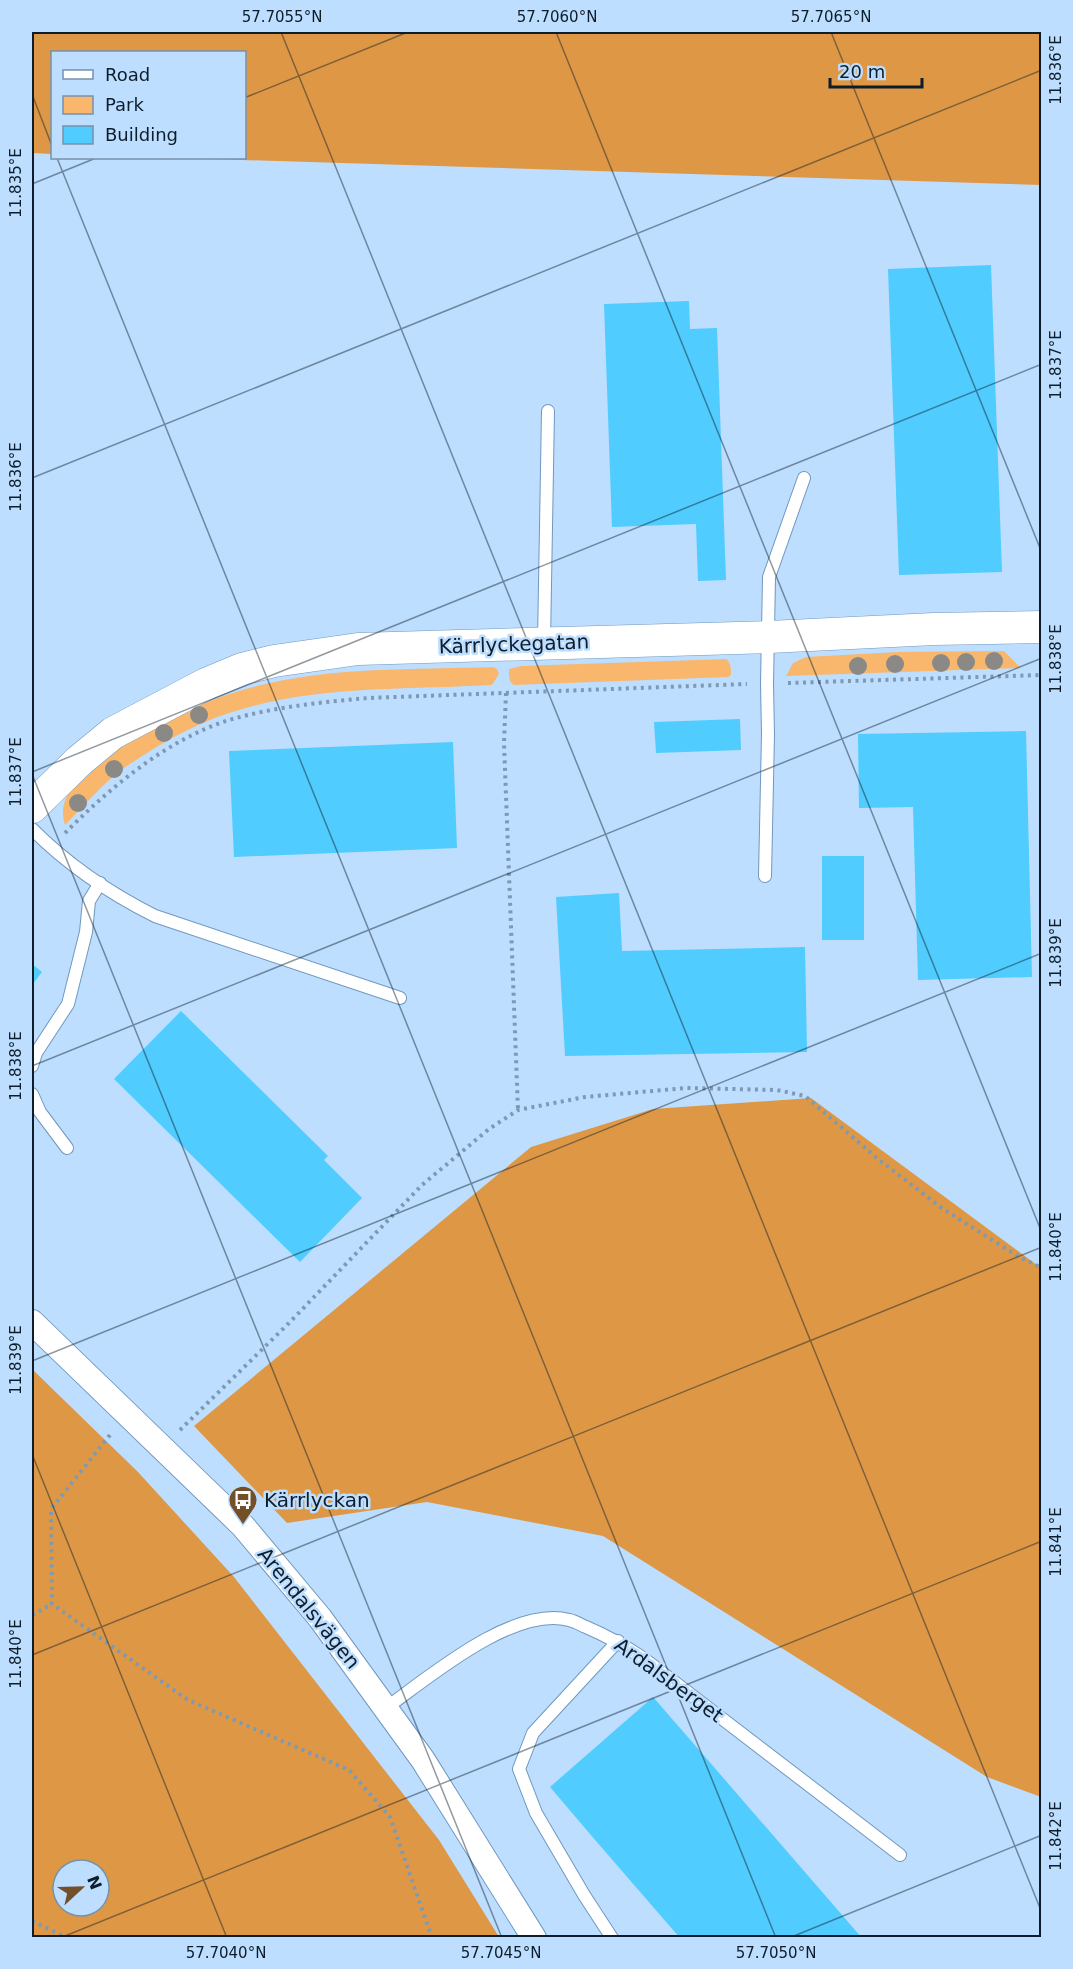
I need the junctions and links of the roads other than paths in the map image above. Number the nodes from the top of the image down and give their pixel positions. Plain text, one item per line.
1 (548, 411) dead end
2 (804, 478) dead end
3 (1041, 627) edge
4 (769, 637) junction
5 (544, 644) junction
6 (32, 807) edge
7 (32, 829) edge
8 (765, 876) dead end
9 (100, 883) junction
10 (400, 998) dead end
11 (32, 1066) edge
12 (32, 1094) edge
13 (68, 1148) dead end
14 (32, 1322) edge
15 (618, 1641) junction
16 (386, 1708) junction
17 (900, 1855) dead end
18 (534, 1938) edge
19 (612, 1938) edge

1 - 5 lane
2 - 4 lane
3 - 4 street, Kärrlyckegatan
4 - 5 street, Kärrlyckegatan
4 - 8 lane
5 - 6 street, Kärrlyckegatan
7 - 9 lane
9 - 10 lane
9 - 11 lane
12 - 13 lane
14 - 16 street, Arendalsvägen
15 - 16 lane, Ardalsberget
15 - 17 lane, Ardalsberget
15 - 19 lane
16 - 18 street, Arendalsvägen

